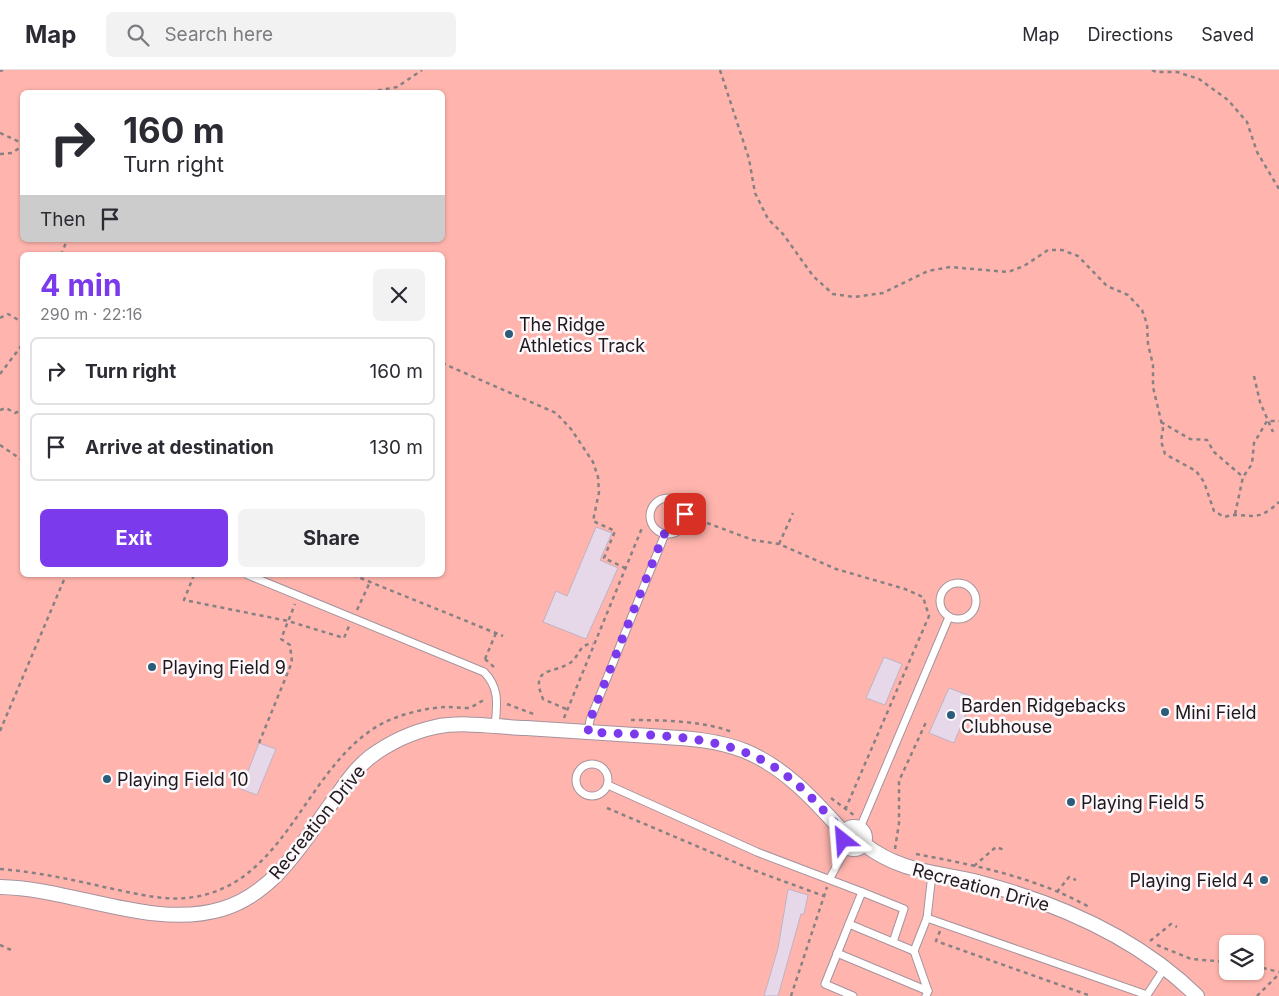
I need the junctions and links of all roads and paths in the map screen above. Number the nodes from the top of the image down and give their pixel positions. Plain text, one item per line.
1 (422, 70) edge
2 (720, 70) edge
3 (1152, 70) edge
4 (381, 90) edge
5 (0, 133) edge
6 (20, 144) edge
7 (20, 147) edge
8 (0, 154) edge
9 (1279, 189) edge
10 (0, 318) edge
11 (20, 321) edge
12 (20, 348) edge
13 (445, 364) edge
14 (0, 374) edge
15 (1254, 376) dead end
16 (0, 410) edge
17 (20, 411) edge
18 (1269, 421) junction
19 (1279, 421) edge
20 (1162, 422) junction
21 (1273, 432) dead end
22 (0, 444) edge
23 (20, 459) edge
24 (1243, 477) junction
25 (1279, 502) edge
26 (793, 513) dead end
27 (1235, 514) junction
28 (707, 523) dead end
29 (642, 528) dead end
30 (664, 534) junction
31 (779, 544) junction
32 (625, 568) junction
33 (65, 577) edge
34 (193, 577) edge
35 (253, 577) edge
36 (358, 577) edge
37 (370, 582) junction
38 (298, 596) junction
39 (949, 617) junction
40 (354, 618) junction
41 (288, 620) junction
42 (496, 633) junction
43 (503, 636) dead end
44 (593, 644) junction
45 (480, 670) junction
46 (496, 700) junction
47 (566, 709) junction
48 (539, 716) dead end
49 (556, 718) dead end
50 (564, 718) junction
51 (626, 720) dead end
52 (927, 720) dead end
53 (589, 726) junction
54 (495, 727) junction
55 (0, 731) edge
56 (738, 735) dead end
57 (259, 743) dead end
58 (608, 786) junction
59 (826, 794) dead end
60 (607, 808) dead end
61 (845, 810) junction
62 (862, 825) junction
63 (845, 840) junction
64 (864, 844) junction
65 (889, 847) dead end
66 (895, 849) junction
67 (1004, 850) dead end
68 (904, 851) dead end
69 (913, 854) dead end
70 (974, 866) junction
71 (0, 868) edge
72 (932, 874) junction
73 (830, 878) junction
74 (1076, 880) dead end
75 (0, 887) edge
76 (862, 892) junction
77 (1057, 892) junction
78 (824, 896) junction
79 (1093, 908) dead end
80 (927, 918) junction
81 (849, 924) junction
82 (943, 924) junction
83 (1177, 927) dead end
84 (1143, 937) dead end
85 (1150, 941) junction
86 (893, 942) junction
87 (0, 945) edge
88 (11, 950) dead end
89 (914, 951) junction
90 (837, 954) junction
91 (1219, 961) edge
92 (1164, 969) junction
93 (1264, 969) edge
94 (1279, 973) edge
95 (927, 993) edge
96 (791, 996) edge
97 (853, 996) edge
98 (1091, 996) edge
99 (1197, 996) edge
100 (1257, 996) edge

1 - 4 path
2 - 20 path
3 - 9 path
5 - 6 path
7 - 8 path
10 - 11 path
12 - 14 path
13 - 32 path
15 - 18 path
16 - 17 path
18 - 19 path
18 - 21 path
18 - 24 path
20 - 24 path
20 - 27 path
22 - 23 path
24 - 27 path
25 - 27 path
26 - 31 path
28 - 31 path
29 - 32 path
30 - 30 lane
30 - 53 lane
31 - 61 path
32 - 44 path
33 - 55 path
34 - 41 path
35 - 38 lane
36 - 37 path
37 - 40 path
37 - 42 path
38 - 40 lane
38 - 41 path
39 - 39 lane
39 - 62 lane
40 - 41 path
40 - 45 lane
41 - 57 path
42 - 43 path
42 - 45 path
44 - 47 path
44 - 47 path
45 - 46 lane
46 - 48 path
46 - 54 lane
46 - 71 path
47 - 50 path
49 - 50 path
50 - 53 path
51 - 56 path
52 - 66 path
53 - 54 street, Recreation Drive
53 - 63 street, Recreation Drive
54 - 75 street, Recreation Drive
58 - 58 lane
58 - 73 lane
59 - 61 path
60 - 78 path
61 - 62 path
62 - 63 street
62 - 64 street
63 - 64 street
63 - 73 lane
64 - 72 street, Recreation Drive
65 - 66 path
66 - 68 path
67 - 70 path
69 - 70 path
70 - 77 path
72 - 80 lane
72 - 92 street, Recreation Drive
73 - 76 lane
73 - 78 path
74 - 77 path
76 - 81 lane
76 - 86 lane
77 - 79 path
78 - 96 path
80 - 82 lane
80 - 89 lane
81 - 86 lane
81 - 90 lane
82 - 92 lane
82 - 98 path
83 - 85 path
84 - 85 path
85 - 91 path
86 - 89 lane
87 - 88 path
89 - 95 lane
90 - 95 lane
90 - 97 lane
92 - 99 street, Recreation Drive
93 - 94 path
94 - 100 path

